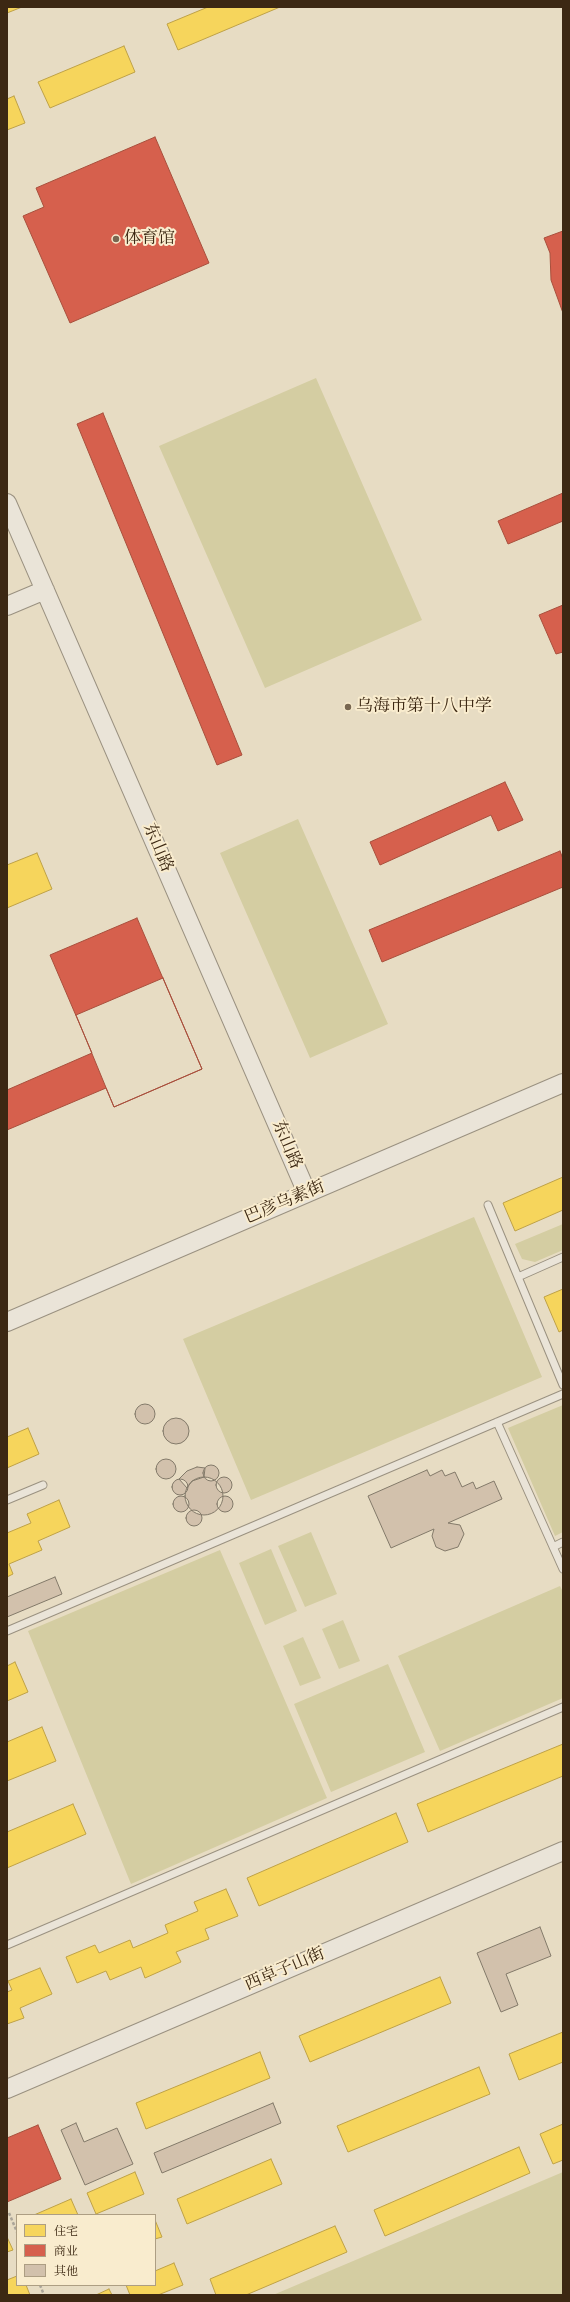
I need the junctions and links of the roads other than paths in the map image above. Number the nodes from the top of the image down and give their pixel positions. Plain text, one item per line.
1 (7, 503) edge
2 (45, 590) junction
3 (7, 606) edge
4 (563, 1083) edge
5 (563, 1095) edge
6 (307, 1194) junction
7 (488, 1205) dead end
8 (563, 1258) edge
9 (518, 1277) junction
10 (7, 1322) edge
11 (7, 1334) edge
12 (563, 1385) edge
13 (563, 1394) edge
14 (497, 1422) junction
15 (43, 1485) dead end
16 (7, 1500) edge
17 (563, 1542) edge
18 (553, 1547) junction
19 (563, 1569) edge
20 (7, 1631) edge
21 (563, 1707) edge
22 (563, 1851) edge
23 (7, 1946) edge
24 (7, 2089) edge

1 - 2 street, 东山路
2 - 3 street
2 - 6 street, 东山路
4 - 6 street, 巴彦乌素街
5 - 11 street, 巴彦乌素街
6 - 10 street, 巴彦乌素街
7 - 9 lane
8 - 9 lane
9 - 12 lane
13 - 14 lane
14 - 18 lane
14 - 20 lane
15 - 16 lane
17 - 18 lane
18 - 19 lane
21 - 23 lane
22 - 24 street, 西卓子山街

